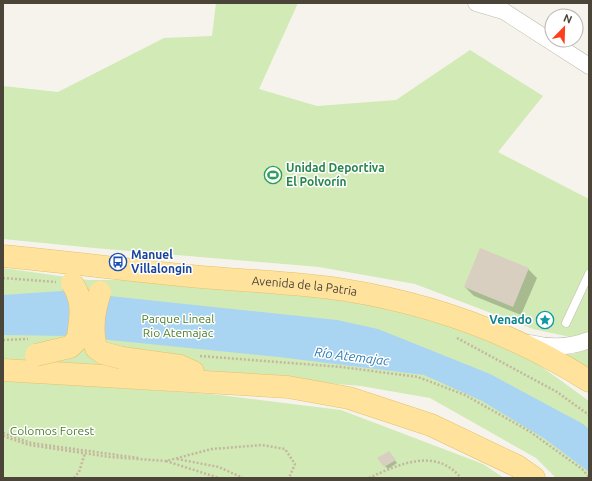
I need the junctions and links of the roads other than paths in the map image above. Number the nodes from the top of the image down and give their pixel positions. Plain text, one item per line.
1 (476, 3) edge
2 (500, 8) edge
3 (589, 66) edge
4 (3, 256) edge
5 (3, 267) edge
6 (589, 274) edge
7 (191, 276) junction
8 (566, 323) dead end
9 (513, 339) junction
10 (589, 340) edge
11 (3, 357) edge
12 (3, 370) edge
13 (589, 381) edge
14 (213, 382) junction
15 (534, 478) edge

1 - 2 street
2 - 3 street
4 - 7 main road, Avenida de la Patria
5 - 11 main road, bridge
6 - 8 lane
7 - 9 main road, Avenida de la Patria
7 - 14 main road, bridge
9 - 10 street
9 - 13 main road, Avenida de la Patria
12 - 14 main road
14 - 15 main road

